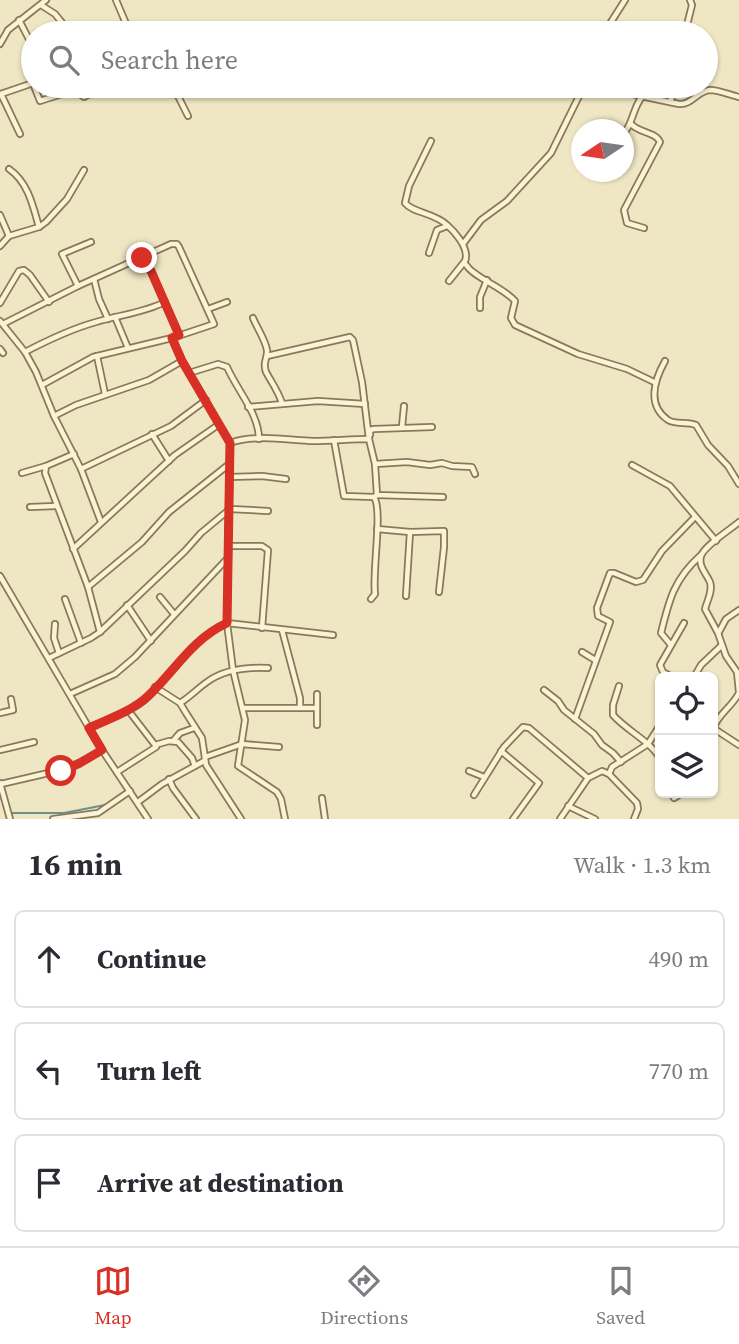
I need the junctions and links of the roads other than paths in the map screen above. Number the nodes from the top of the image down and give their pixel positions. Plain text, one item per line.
1 (46, 0) edge
2 (116, 0) edge
3 (625, 0) edge
4 (690, 0) edge
5 (41, 5) junction
6 (19, 20) junction
7 (61, 21) edge
8 (125, 21) edge
9 (613, 21) edge
10 (688, 21) edge
11 (21, 24) edge
12 (0, 44) edge
13 (21, 89) edge
14 (718, 91) edge
15 (1, 94) edge
16 (739, 97) edge
17 (179, 98) edge
18 (578, 98) edge
19 (639, 98) edge
20 (645, 98) edge
21 (672, 98) edge
22 (694, 98) edge
23 (670, 102) junction
24 (188, 116) dead end
25 (632, 119) edge
26 (634, 126) edge
27 (20, 134) dead end
28 (431, 141) dead end
29 (9, 169) dead end
30 (84, 170) dead end
31 (0, 215) edge
32 (448, 226) junction
33 (39, 227) junction
34 (644, 228) dead end
35 (9, 236) junction
36 (91, 242) dead end
37 (463, 244) junction
38 (0, 246) edge
39 (429, 253) dead end
40 (142, 258) junction
41 (465, 261) junction
42 (94, 279) junction
43 (487, 280) junction
44 (449, 281) dead end
45 (78, 286) junction
46 (49, 302) junction
47 (164, 302) junction
48 (227, 302) dead end
49 (0, 303) edge
50 (480, 308) dead end
51 (208, 309) junction
52 (115, 317) junction
53 (253, 318) dead end
54 (108, 319) junction
55 (1, 322) edge
56 (179, 335) junction
57 (172, 338) junction
58 (128, 348) junction
59 (25, 352) junction
60 (97, 356) junction
61 (267, 356) junction
62 (182, 361) junction
63 (665, 361) dead end
64 (189, 373) junction
65 (654, 382) junction
66 (43, 385) junction
67 (105, 394) junction
68 (206, 400) junction
69 (282, 403) junction
70 (365, 404) junction
71 (404, 406) dead end
72 (248, 407) junction
73 (54, 416) junction
74 (218, 425) junction
75 (432, 427) dead end
76 (402, 428) junction
77 (152, 434) junction
78 (259, 439) junction
79 (369, 439) junction
80 (334, 440) junction
81 (230, 443) junction
82 (74, 454) junction
83 (169, 461) junction
84 (375, 464) junction
85 (229, 465) junction
86 (632, 465) dead end
87 (46, 466) junction
88 (81, 469) junction
89 (22, 473) dead end
90 (475, 474) dead end
91 (229, 477) junction
92 (286, 479) dead end
93 (739, 484) edge
94 (376, 496) junction
95 (443, 498) dead end
96 (30, 506) dead end
97 (56, 506) junction
98 (230, 509) junction
99 (268, 511) dead end
100 (694, 518) junction
101 (101, 522) junction
102 (739, 522) edge
103 (377, 529) junction
104 (410, 532) junction
105 (716, 541) junction
106 (228, 546) junction
107 (73, 549) junction
108 (701, 555) junction
109 (227, 560) junction
110 (0, 576) edge
111 (88, 587) junction
112 (9, 591) junction
113 (439, 593) dead end
114 (0, 594) edge
115 (406, 596) dead end
116 (160, 597) dead end
117 (65, 599) dead end
118 (371, 599) dead end
119 (128, 605) junction
120 (739, 610) edge
121 (174, 614) junction
122 (227, 623) junction
123 (684, 623) dead end
124 (55, 624) dead end
125 (262, 628) junction
126 (282, 629) junction
127 (100, 632) junction
128 (718, 633) junction
129 (333, 635) dead end
130 (151, 641) junction
131 (81, 643) junction
132 (671, 645) junction
133 (721, 646) junction
134 (582, 652) dead end
135 (60, 653) junction
136 (49, 658) junction
137 (596, 660) junction
138 (268, 668) dead end
139 (233, 670) junction
140 (664, 672) edge
141 (697, 672) edge
142 (620, 686) dead end
143 (155, 687) junction
144 (544, 690) dead end
145 (739, 693) edge
146 (70, 694) junction
147 (317, 694) dead end
148 (12, 699) dead end
149 (180, 703) junction
150 (300, 707) junction
151 (244, 708) junction
152 (316, 708) junction
153 (128, 710) junction
154 (0, 713) edge
155 (575, 719) junction
156 (718, 719) edge
157 (317, 725) dead end
158 (89, 728) junction
159 (194, 728) junction
160 (718, 732) edge
161 (655, 733) edge
162 (173, 741) junction
163 (34, 742) dead end
164 (242, 744) junction
165 (648, 744) junction
166 (739, 744) edge
167 (157, 746) junction
168 (279, 747) dead end
169 (0, 750) edge
170 (102, 750) junction
171 (501, 751) junction
172 (655, 751) edge
173 (205, 761) junction
174 (621, 762) junction
175 (195, 766) junction
176 (469, 771) dead end
177 (117, 772) junction
178 (609, 774) junction
179 (484, 777) junction
180 (588, 778) junction
181 (169, 779) junction
182 (0, 783) edge
183 (130, 791) junction
184 (474, 795) dead end
185 (322, 798) dead end
186 (138, 802) junction
187 (568, 806) junction
188 (592, 818) edge
189 (10, 819) edge
190 (53, 819) edge
191 (148, 819) edge
192 (196, 819) edge
193 (241, 819) edge
194 (285, 819) edge
195 (325, 819) edge
196 (513, 819) edge
197 (560, 819) edge
198 (634, 819) edge

1 - 5 street
2 - 8 street
3 - 9 street
4 - 10 street
5 - 6 street
5 - 7 street
6 - 11 street
6 - 12 street
13 - 15 street
14 - 16 street
15 - 27 street
17 - 24 street
18 - 37 street
19 - 25 street
20 - 23 street
21 - 23 street
22 - 23 street
26 - 34 street
28 - 32 street
29 - 33 street
30 - 33 street
31 - 35 street
32 - 37 street
32 - 39 street
33 - 35 street
35 - 38 street
36 - 45 street
37 - 41 street
40 - 42 street
40 - 47 street
40 - 51 street
41 - 43 street
41 - 44 street
42 - 45 street
42 - 54 street
43 - 50 street
43 - 65 street
45 - 46 street
46 - 49 street
46 - 55 street
47 - 52 street
47 - 56 street
48 - 51 street
51 - 56 street
52 - 54 street
52 - 58 street
53 - 61 street
54 - 59 street
55 - 59 street
56 - 57 street
57 - 58 street
57 - 62 street
58 - 60 street
59 - 66 street
60 - 66 street
60 - 67 street
61 - 69 street
61 - 70 street
62 - 64 street
62 - 67 street
63 - 65 street
64 - 68 street
64 - 72 street
65 - 93 street
66 - 73 street
67 - 73 street
68 - 74 street
68 - 77 street
69 - 70 street
69 - 72 street
70 - 79 street
71 - 76 street
72 - 78 street
73 - 82 street
74 - 81 street
74 - 83 street
75 - 76 street
76 - 79 street
77 - 83 street
77 - 88 street
78 - 80 street
78 - 81 street
79 - 80 street
79 - 84 street
80 - 94 street
81 - 85 street
82 - 87 street
82 - 88 street
83 - 101 street
84 - 90 street
84 - 94 street
85 - 91 street
85 - 111 street
86 - 100 street
87 - 89 street
87 - 97 street
88 - 101 street
91 - 92 street
91 - 98 street
94 - 95 street
94 - 103 street
96 - 97 street
97 - 107 street
98 - 99 street
98 - 106 street
98 - 119 street
100 - 105 street
100 - 137 street
101 - 107 street
102 - 105 street
103 - 104 street
103 - 118 street
104 - 113 street
104 - 115 street
105 - 108 street
106 - 109 street
106 - 125 street
107 - 111 street
108 - 128 street
108 - 132 street
109 - 121 street
109 - 122 street
110 - 112 street
111 - 127 street
112 - 114 street
112 - 136 street
116 - 121 street
117 - 131 street
119 - 127 street
119 - 130 street
120 - 128 street
121 - 130 street
122 - 125 street
122 - 139 street
122 - 143 street
123 - 132 street
124 - 135 street
125 - 126 street
126 - 129 street
126 - 150 street
127 - 131 street
128 - 133 street
130 - 146 street
131 - 135 street
132 - 140 street
133 - 141 street
133 - 145 street
134 - 137 street
135 - 136 street
136 - 146 street
137 - 155 street
138 - 139 street
139 - 149 street
139 - 151 street
142 - 165 street
143 - 149 street
143 - 153 street
144 - 155 street
145 - 156 street
146 - 158 street
147 - 152 street
148 - 154 street
149 - 159 street
150 - 151 street
150 - 152 street
151 - 164 street
152 - 157 street
153 - 158 street
153 - 167 street
155 - 174 street
158 - 170 street
159 - 162 street
159 - 173 street
160 - 166 street
161 - 165 street
162 - 167 street
162 - 175 street
163 - 169 street
164 - 168 street
164 - 173 street
164 - 194 street
165 - 172 street
165 - 174 street
167 - 177 street
170 - 177 street
170 - 182 street
171 - 179 street
171 - 180 street
171 - 196 street
173 - 175 street
173 - 193 street
174 - 178 street
175 - 181 street
176 - 179 street
177 - 183 street
178 - 180 street
178 - 198 street
179 - 184 street
180 - 187 street
181 - 186 street
181 - 192 street
182 - 189 street
183 - 186 street
183 - 190 street
185 - 195 street
186 - 191 street
187 - 188 street
187 - 197 street

